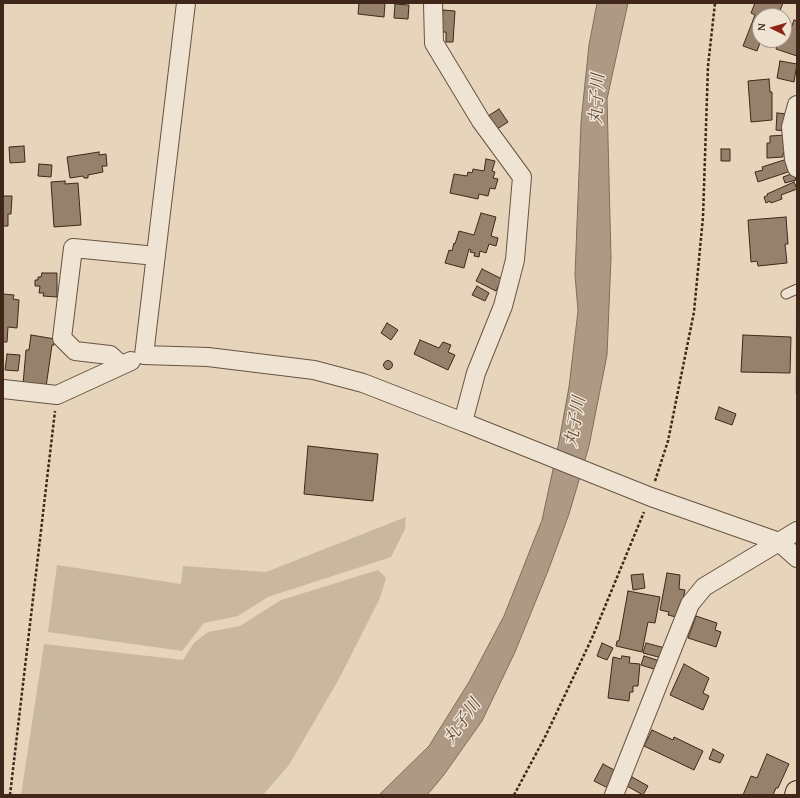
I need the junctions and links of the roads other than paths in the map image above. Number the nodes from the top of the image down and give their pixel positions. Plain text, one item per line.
1 (186, 3) edge
2 (433, 3) edge
3 (797, 105) edge
4 (797, 168) edge
5 (156, 256) junction
6 (797, 289) edge
7 (786, 294) dead end
8 (144, 355) junction
9 (121, 365) junction
10 (3, 389) edge
11 (463, 422) junction
12 (797, 531) edge
13 (779, 542) junction
14 (797, 558) edge
15 (797, 792) edge
16 (614, 795) edge
17 (796, 795) edge

1 - 5 street
2 - 11 street
3 - 4 street
5 - 8 street
5 - 9 street
6 - 7 lane
8 - 9 street
8 - 11 street
9 - 10 street
11 - 13 street
12 - 13 street
13 - 14 street
13 - 16 street
15 - 17 main road

